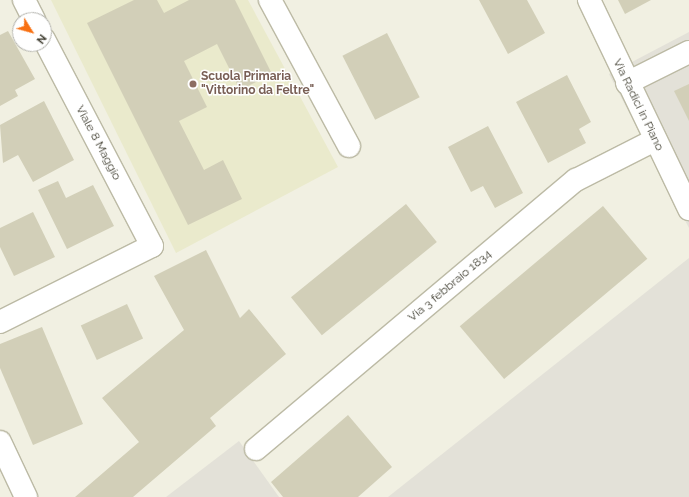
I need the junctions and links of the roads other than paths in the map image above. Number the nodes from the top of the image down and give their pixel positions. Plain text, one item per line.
1 (24, 0) edge
2 (270, 0) edge
3 (589, 0) edge
4 (30, 12) edge
5 (51, 52) edge
6 (689, 52) edge
7 (627, 83) junction
8 (655, 140) junction
9 (349, 146) dead end
10 (689, 209) edge
11 (0, 322) edge
12 (0, 442) edge
13 (256, 449) dead end
14 (26, 497) edge

1 - 4 street
2 - 9 street
3 - 7 street, Via Radici in Piano
5 - 11 street, Viale 8 Maggio
6 - 7 street
7 - 8 street, Via Radici in Piano
8 - 10 street, Via Radici in Piano
8 - 13 street, Via 3 febbraio 1834
12 - 14 street

